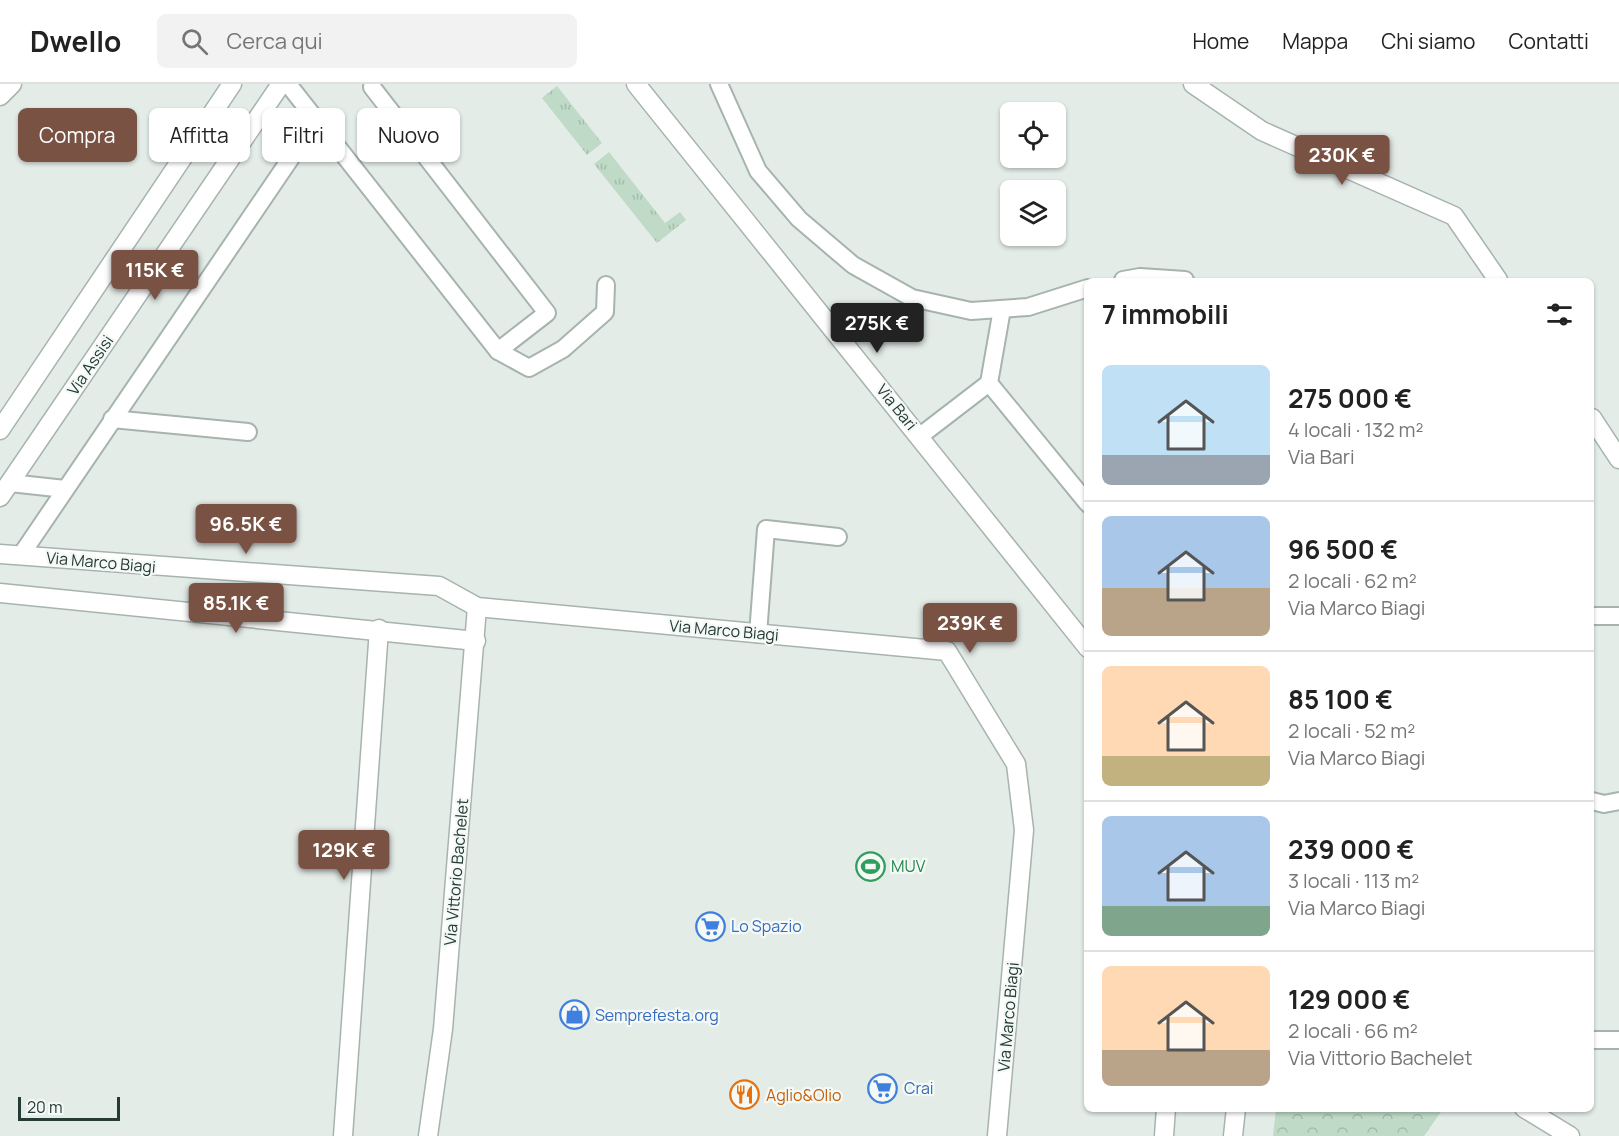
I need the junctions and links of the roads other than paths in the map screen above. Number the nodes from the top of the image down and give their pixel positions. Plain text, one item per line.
1 (12, 84) edge
2 (232, 84) edge
3 (281, 84) edge
4 (288, 84) edge
5 (636, 84) edge
6 (719, 84) edge
7 (1193, 84) edge
8 (372, 87) dead end
9 (0, 96) edge
10 (306, 108) edge
11 (345, 158) edge
12 (288, 162) edge
13 (1134, 278) edge
14 (1155, 278) edge
15 (1497, 278) edge
16 (606, 285) dead end
17 (1084, 289) edge
18 (1002, 309) junction
19 (498, 351) junction
20 (989, 383) junction
21 (112, 419) junction
22 (1594, 421) edge
23 (0, 430) edge
24 (248, 432) dead end
25 (920, 436) junction
26 (1619, 459) edge
27 (65, 489) junction
28 (5, 490) edge
29 (1084, 499) edge
30 (838, 537) dead end
31 (0, 554) edge
32 (21, 555) junction
33 (0, 594) edge
34 (477, 607) junction
35 (1594, 616) edge
36 (1619, 616) edge
37 (379, 629) junction
38 (758, 633) junction
39 (476, 641) junction
40 (1084, 643) edge
41 (1619, 801) edge
42 (1594, 802) edge
43 (1594, 1040) edge
44 (1619, 1040) edge
45 (1166, 1112) edge
46 (1236, 1112) edge
47 (1531, 1112) edge
48 (344, 1136) edge
49 (428, 1136) edge
50 (997, 1136) edge
51 (1164, 1136) edge
52 (1233, 1136) edge
53 (1570, 1136) edge

1 - 9 street
2 - 23 street
3 - 28 street, Via Assisi
4 - 10 lane
5 - 25 street, Via Bari
6 - 18 lane
7 - 15 street
8 - 19 lane
11 - 19 lane
12 - 21 lane
13 - 14 lane
16 - 19 lane
17 - 18 lane
18 - 20 lane
20 - 25 lane
20 - 29 lane
21 - 24 lane
21 - 27 lane
22 - 26 street
25 - 40 street, Via Bari
27 - 28 lane
27 - 32 lane
30 - 38 lane
31 - 32 street, Via Marco Biagi
32 - 34 street, Via Marco Biagi
33 - 37 street
34 - 38 street, Via Marco Biagi
34 - 39 street, Via Vittorio Bachelet
35 - 36 lane
37 - 39 street
37 - 48 street
38 - 50 street, Via Marco Biagi
39 - 49 street, Via Vittorio Bachelet
41 - 42 lane
43 - 44 lane
45 - 51 street
46 - 52 street
47 - 53 street

